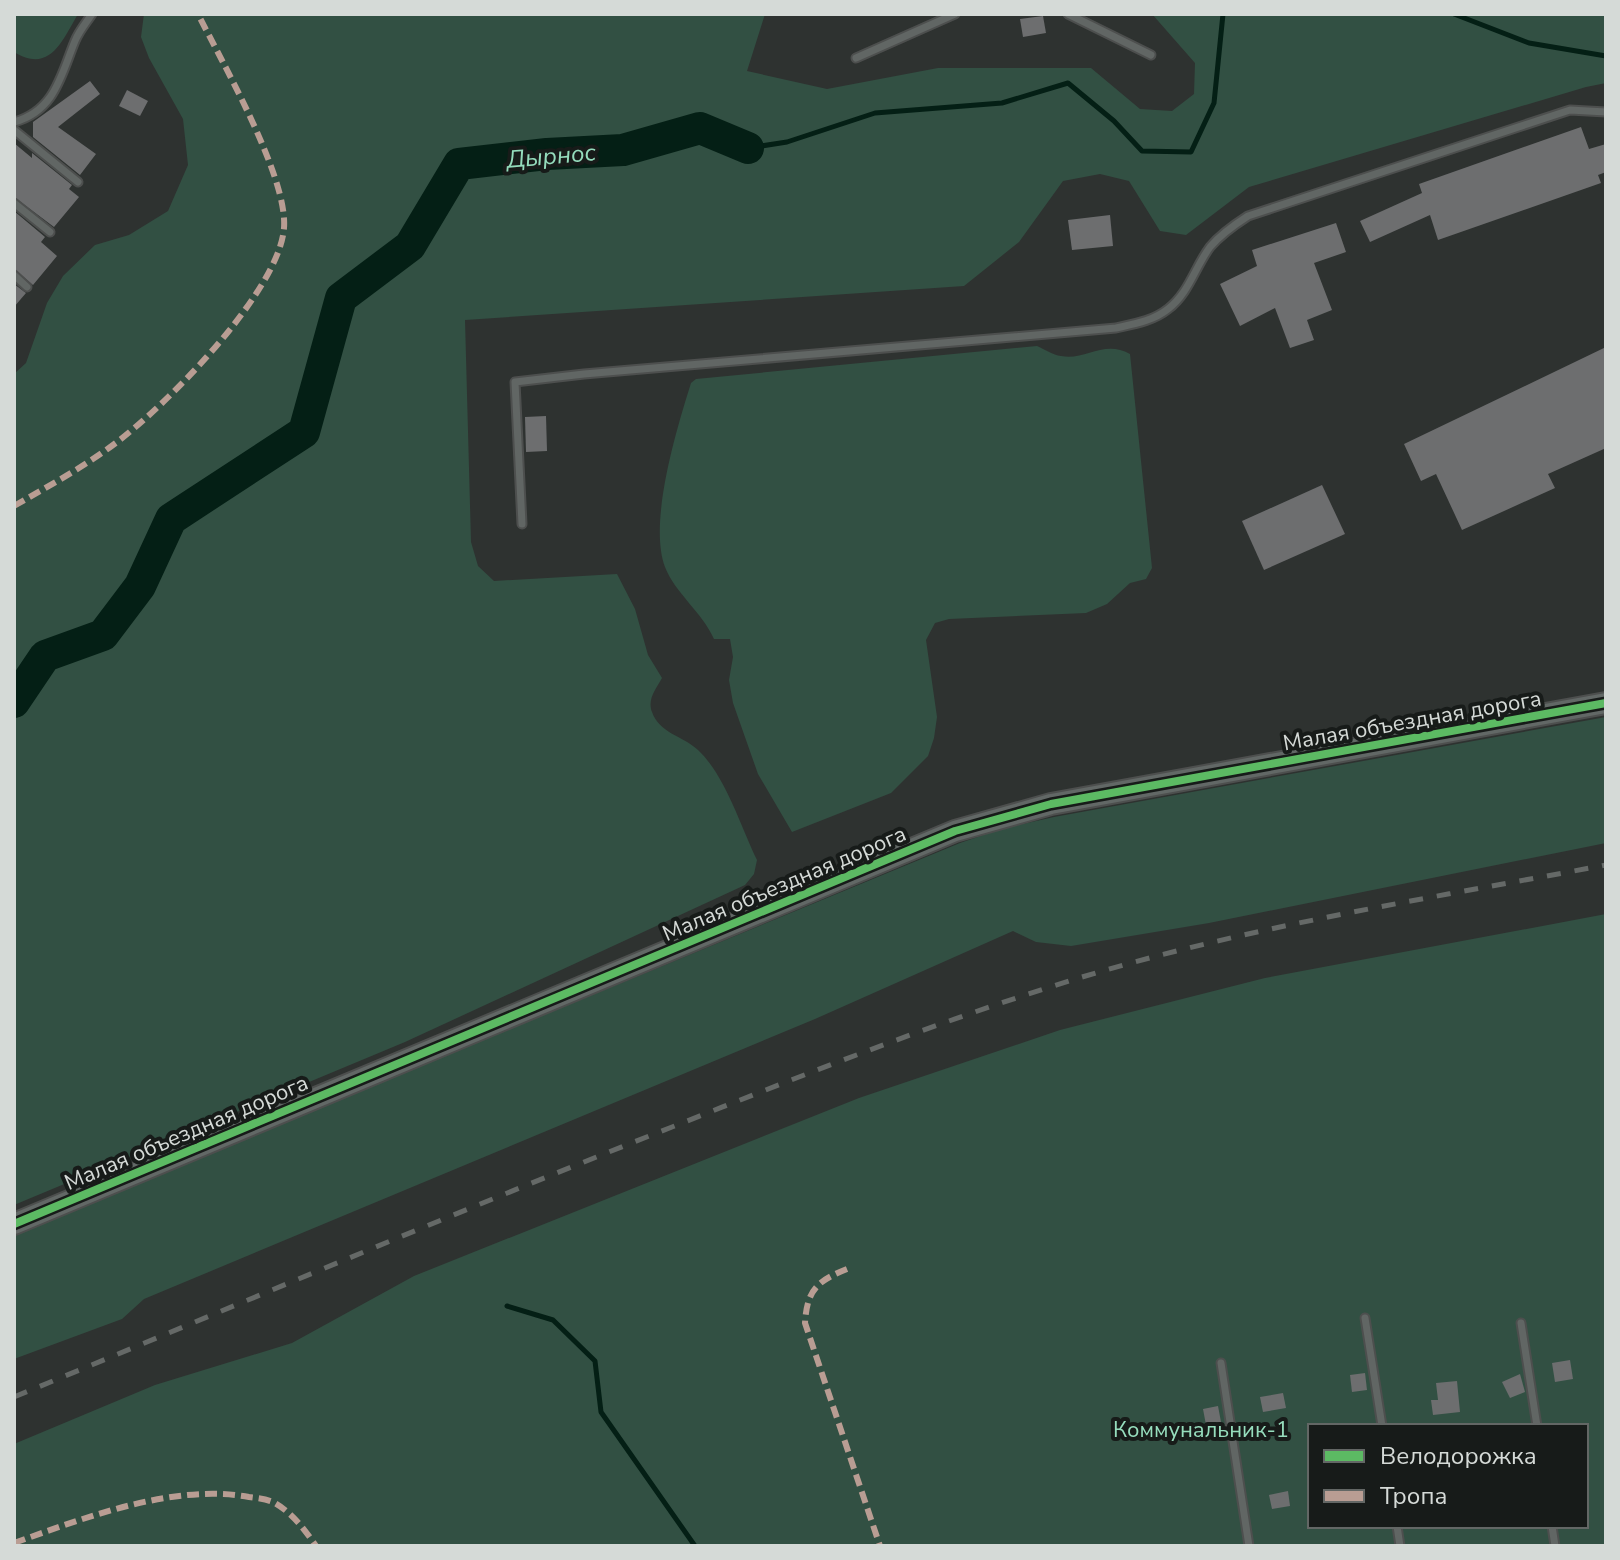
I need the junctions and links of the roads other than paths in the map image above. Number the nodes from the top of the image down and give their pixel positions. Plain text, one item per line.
1 (92, 14) edge
2 (955, 14) edge
3 (1068, 14) edge
4 (1151, 55) dead end
5 (856, 58) dead end
6 (1606, 112) edge
7 (14, 122) edge
8 (14, 130) edge
9 (78, 182) dead end
10 (14, 203) edge
11 (50, 232) dead end
12 (14, 275) edge
13 (27, 287) dead end
14 (522, 524) dead end
15 (1606, 703) edge
16 (14, 1224) edge
17 (1365, 1318) dead end
18 (1521, 1323) dead end
19 (1221, 1363) dead end
20 (1382, 1424) edge
21 (1537, 1424) edge
22 (1249, 1546) edge

1 - 7 lane
2 - 5 lane
3 - 4 lane
6 - 14 lane
8 - 9 lane
10 - 11 lane
12 - 13 lane
15 - 16 street, Малая объездная дорога
17 - 20 lane
18 - 21 lane
19 - 22 lane

